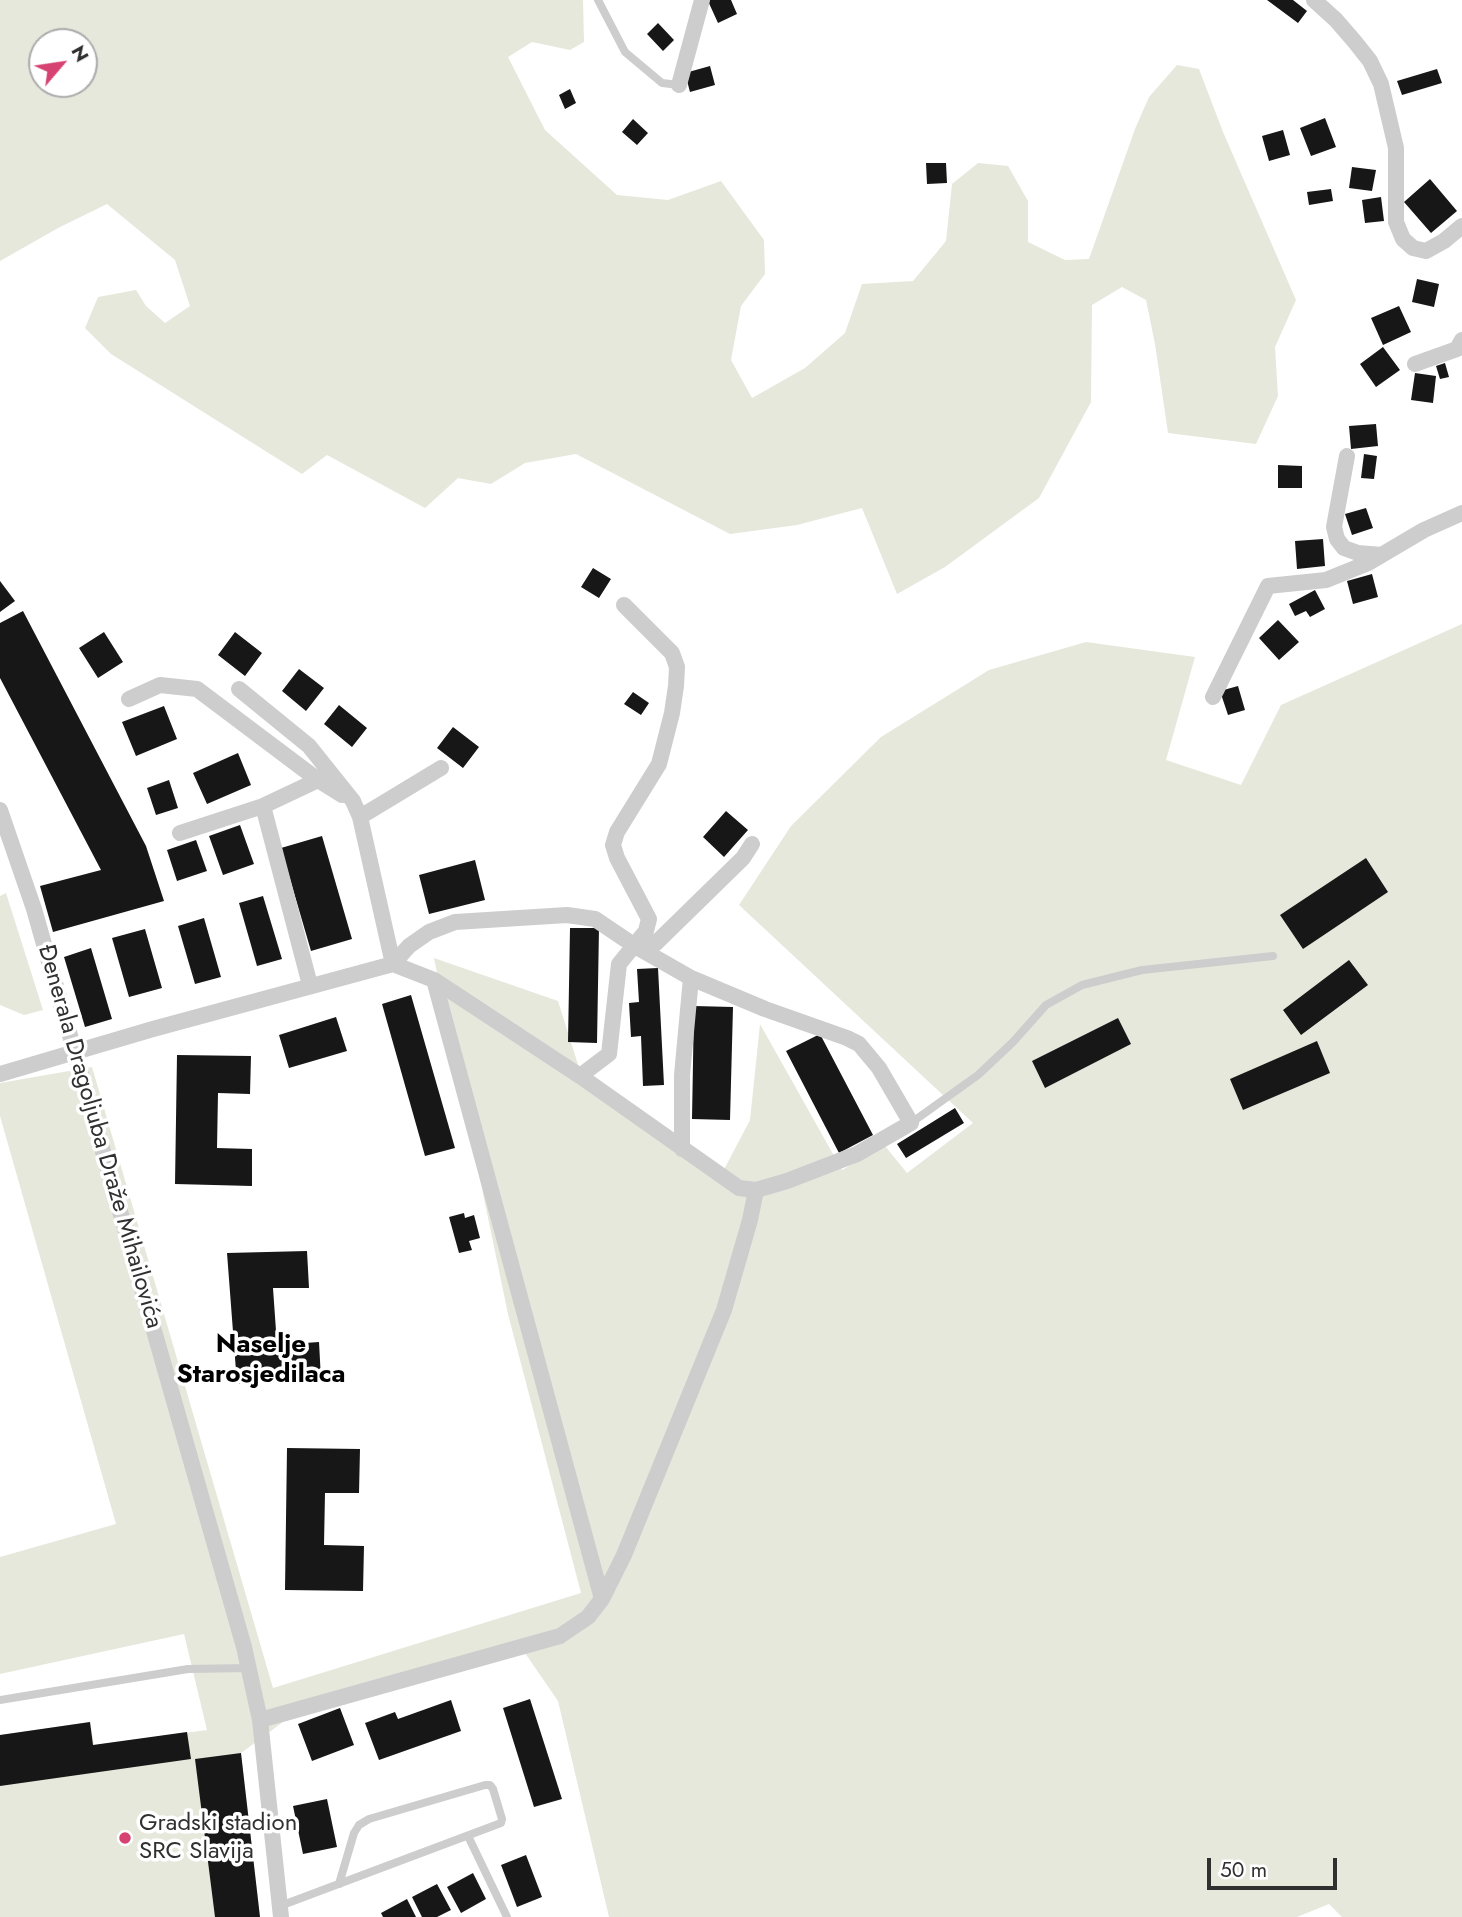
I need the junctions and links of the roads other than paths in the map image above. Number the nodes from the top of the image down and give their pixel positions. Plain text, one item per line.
1 (598, 0) edge
2 (702, 0) edge
3 (1314, 0) edge
4 (679, 85) joint
5 (1462, 226) edge
6 (1462, 340) edge
7 (1415, 364) dead end
8 (1347, 456) dead end
9 (1462, 513) edge
10 (1382, 555) junction
11 (624, 605) dead end
12 (239, 689) dead end
13 (1213, 697) dead end
14 (129, 699) dead end
15 (441, 768) dead end
16 (318, 780) junction
17 (353, 802) junction
18 (263, 806) junction
19 (0, 810) edge
20 (360, 817) junction
21 (180, 833) dead end
22 (752, 844) dead end
23 (635, 946) junction
24 (1273, 956) dead end
25 (393, 964) junction
26 (691, 978) junction
27 (434, 979) junction
28 (310, 985) junction
29 (74, 1053) junction
30 (0, 1074) edge
31 (580, 1076) junction
32 (911, 1123) junction
33 (682, 1149) junction
34 (756, 1190) junction
35 (601, 1599) junction
36 (249, 1668) junction
37 (0, 1700) edge
38 (260, 1720) junction
39 (468, 1836) junction
40 (339, 1884) junction
41 (281, 1911) edge
42 (508, 1917) edge

1 - 4 lane
2 - 4 street
3 - 5 street
6 - 7 street
8 - 10 street
9 - 10 street
10 - 13 street
11 - 23 street
12 - 17 street
14 - 16 street
15 - 20 street
16 - 17 street
16 - 18 street
17 - 20 street
18 - 21 street
18 - 28 street
19 - 29 street, Đenerala Dragoljuba Draže Mihailovića
20 - 25 street
22 - 23 street
23 - 25 street
23 - 26 street
23 - 31 street
24 - 32 lane
25 - 27 street
25 - 28 street
26 - 32 street
26 - 33 street
27 - 31 street
27 - 35 street
28 - 29 street
29 - 30 street
29 - 36 street, Đenerala Dragoljuba Draže Mihailovića
31 - 33 street
32 - 34 street
33 - 34 street
34 - 35 street
35 - 38 street
36 - 37 lane
36 - 38 street, Đenerala Dragoljuba Draže Mihailovića
38 - 41 street, Đenerala Dragoljuba Draže Mihailovića
39 - 40 lane
39 - 40 lane
39 - 42 lane
40 - 41 lane

